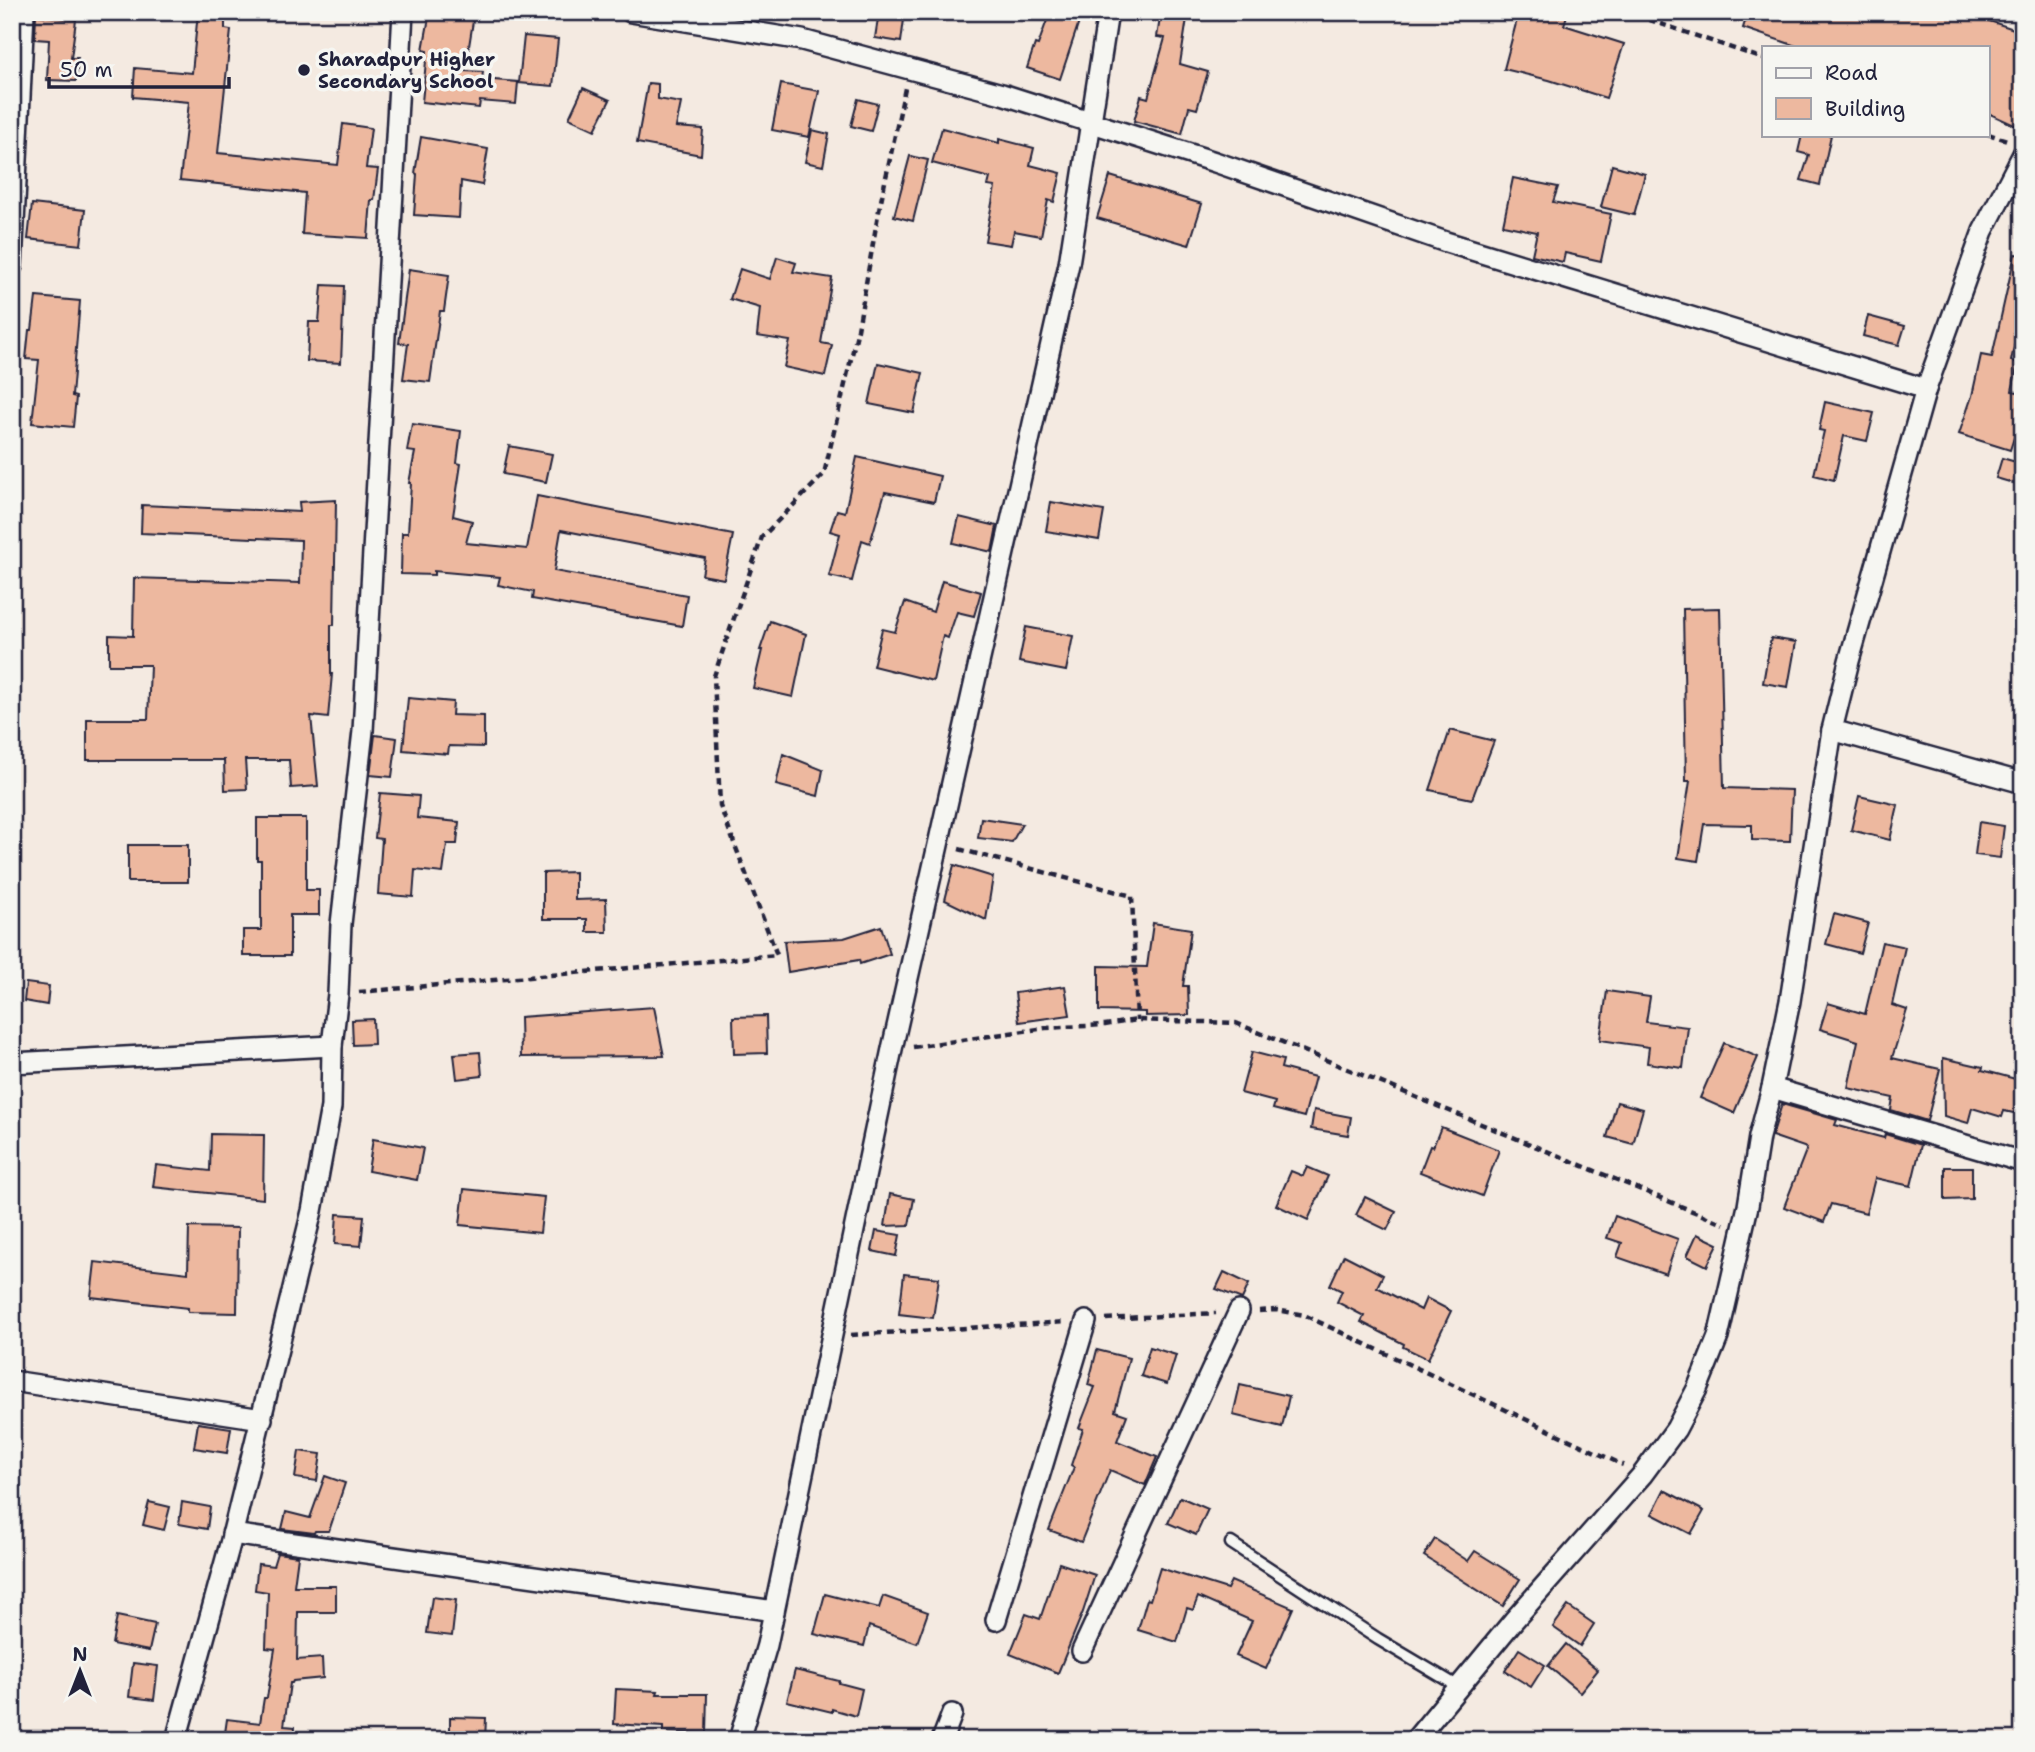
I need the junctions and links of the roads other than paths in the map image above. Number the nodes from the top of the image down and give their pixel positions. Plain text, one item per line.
1 (24, 12) edge
2 (402, 12) edge
3 (631, 12) edge
4 (1108, 12) edge
5 (1090, 124) junction
6 (2023, 154) edge
7 (2018, 174) edge
8 (12, 266) edge
9 (1926, 389) junction
10 (1832, 730) junction
11 (2023, 783) edge
12 (332, 1046) junction
13 (12, 1063) edge
14 (1772, 1088) junction
15 (2023, 1162) edge
16 (1239, 1311) road end
17 (1086, 1321) road end
18 (12, 1381) edge
19 (261, 1419) junction
20 (232, 1534) junction
21 (1231, 1543) dead end
22 (774, 1611) junction
23 (996, 1620) dead end
24 (1082, 1651) dead end
25 (1459, 1687) junction
26 (952, 1714) dead end
27 (176, 1740) edge
28 (739, 1740) edge
29 (942, 1740) edge
30 (1415, 1740) edge

1 - 8 street
2 - 12 street
3 - 5 street
4 - 5 street
5 - 9 street
5 - 22 street
6 - 7 street
7 - 9 street
9 - 10 street
10 - 11 street
10 - 14 street
12 - 13 street
12 - 19 street
14 - 15 street
14 - 25 street
16 - 24 street
17 - 23 street
18 - 19 street
19 - 20 street
20 - 22 street
20 - 27 street
21 - 25 lane
22 - 28 street
25 - 30 street
26 - 29 street

